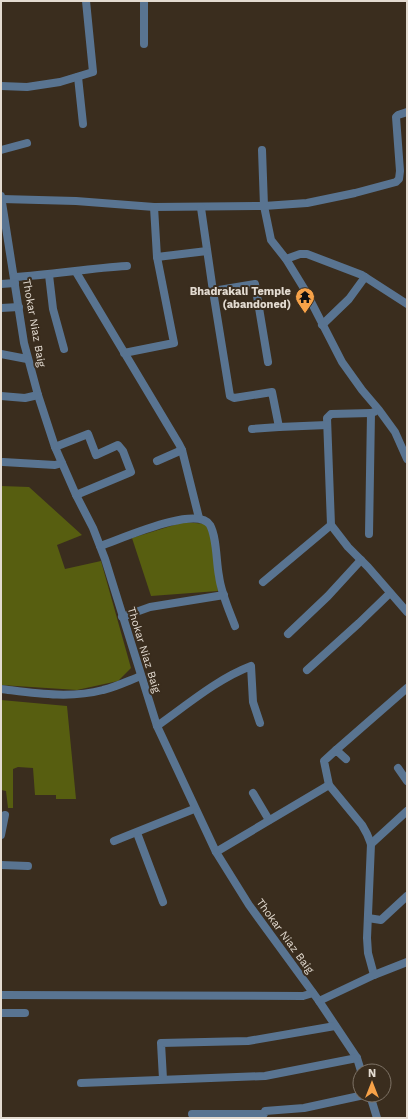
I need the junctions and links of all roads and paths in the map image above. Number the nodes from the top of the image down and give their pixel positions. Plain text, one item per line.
1 (86, 1) edge
2 (144, 1) edge
3 (144, 44) dead end
4 (78, 77) junction
5 (1, 86) edge
6 (407, 112) edge
7 (83, 124) dead end
8 (27, 142) dead end
9 (1, 150) edge
10 (262, 150) dead end
11 (2, 198) edge
12 (264, 206) junction
13 (154, 207) junction
14 (202, 208) junction
15 (207, 251) junction
16 (157, 257) junction
17 (286, 260) junction
18 (127, 266) dead end
19 (76, 272) junction
20 (49, 275) junction
21 (365, 277) junction
22 (14, 280) junction
23 (1, 284) edge
24 (213, 292) junction
25 (407, 304) edge
26 (18, 307) junction
27 (1, 308) edge
28 (322, 325) junction
29 (64, 349) dead end
30 (124, 353) junction
31 (1, 354) edge
32 (27, 359) junction
33 (268, 362) dead end
34 (38, 395) junction
35 (1, 396) edge
36 (375, 411) junction
37 (327, 425) junction
38 (279, 427) junction
39 (252, 429) dead end
40 (56, 447) junction
41 (182, 450) junction
42 (407, 457) edge
43 (2, 460) edge
44 (157, 461) dead end
45 (62, 462) junction
46 (76, 495) junction
47 (199, 518) junction
48 (331, 525) junction
49 (370, 534) dead end
50 (100, 546) junction
51 (361, 560) junction
52 (263, 582) dead end
53 (390, 593) junction
54 (224, 595) junction
55 (407, 612) edge
56 (122, 618) junction
57 (235, 626) dead end
58 (288, 634) dead end
59 (307, 670) dead end
60 (140, 676) junction
61 (407, 688) edge
62 (1, 689) edge
63 (260, 723) dead end
64 (157, 726) junction
65 (336, 750) junction
66 (346, 759) dead end
67 (398, 768) dead end
68 (407, 781) edge
69 (329, 785) junction
70 (253, 793) dead end
71 (194, 808) junction
72 (407, 811) edge
73 (4, 815) dead end
74 (269, 820) junction
75 (137, 833) junction
76 (1, 835) edge
77 (114, 841) dead end
78 (371, 844) junction
79 (216, 852) junction
80 (1, 865) edge
81 (28, 866) dead end
82 (407, 896) edge
83 (164, 902) dead end
84 (368, 918) junction
85 (407, 962) edge
86 (374, 975) junction
87 (313, 992) junction
88 (1, 994) edge
89 (319, 1001) junction
90 (1, 1013) edge
91 (25, 1013) dead end
92 (335, 1026) junction
93 (357, 1058) junction
94 (359, 1063) edge
95 (162, 1080) junction
96 (81, 1083) dead end
97 (352, 1098) edge
98 (372, 1103) edge
99 (192, 1114) dead end
100 (377, 1118) edge

1 - 4 street
2 - 3 street
4 - 5 street
4 - 7 street
6 - 12 street
8 - 9 street
10 - 12 street
11 - 13 street
11 - 22 street, Thokar Niaz Baig
12 - 14 street
12 - 17 street
13 - 14 street
13 - 16 street
14 - 15 street
15 - 16 street
15 - 24 street
16 - 30 street
17 - 21 street
17 - 28 street
18 - 19 street
19 - 20 street
19 - 30 street
20 - 22 street
20 - 29 street
21 - 25 street
21 - 28 street
22 - 23 street
22 - 26 street, Thokar Niaz Baig
24 - 33 street
24 - 38 street
26 - 27 street
26 - 32 street, Thokar Niaz Baig
28 - 36 street
30 - 41 street
31 - 32 street
32 - 34 street, Thokar Niaz Baig
34 - 35 street
34 - 40 street, Thokar Niaz Baig
36 - 37 street
36 - 42 street
36 - 49 street
37 - 38 street
37 - 48 street
38 - 39 street
40 - 45 street, Thokar Niaz Baig
40 - 46 street
41 - 44 street
41 - 47 street
43 - 45 street
45 - 46 street, Thokar Niaz Baig
46 - 50 street, Thokar Niaz Baig
47 - 50 street
47 - 54 street
48 - 51 street
48 - 52 street
50 - 56 street, Thokar Niaz Baig
51 - 53 street
51 - 58 street
53 - 55 street
53 - 59 street
54 - 56 street
54 - 57 street
56 - 60 street, Thokar Niaz Baig
60 - 62 street
60 - 64 street, Thokar Niaz Baig
61 - 65 street
63 - 64 street
64 - 71 street, Thokar Niaz Baig
65 - 66 street
65 - 69 street
67 - 68 street
69 - 74 street
69 - 78 street
70 - 74 street
71 - 75 street
71 - 79 street, Thokar Niaz Baig
72 - 78 street
73 - 76 street
74 - 79 street
75 - 77 street
75 - 83 street
78 - 84 street
79 - 87 street, Thokar Niaz Baig
80 - 81 street
82 - 84 street
84 - 86 street
85 - 86 street
86 - 89 street
87 - 88 street
87 - 89 street, Thokar Niaz Baig
89 - 92 street, Thokar Niaz Baig
90 - 91 street
92 - 93 street, Thokar Niaz Baig
92 - 95 street
93 - 94 street, Thokar Niaz Baig
93 - 95 street
95 - 96 street
97 - 99 street
98 - 100 street

